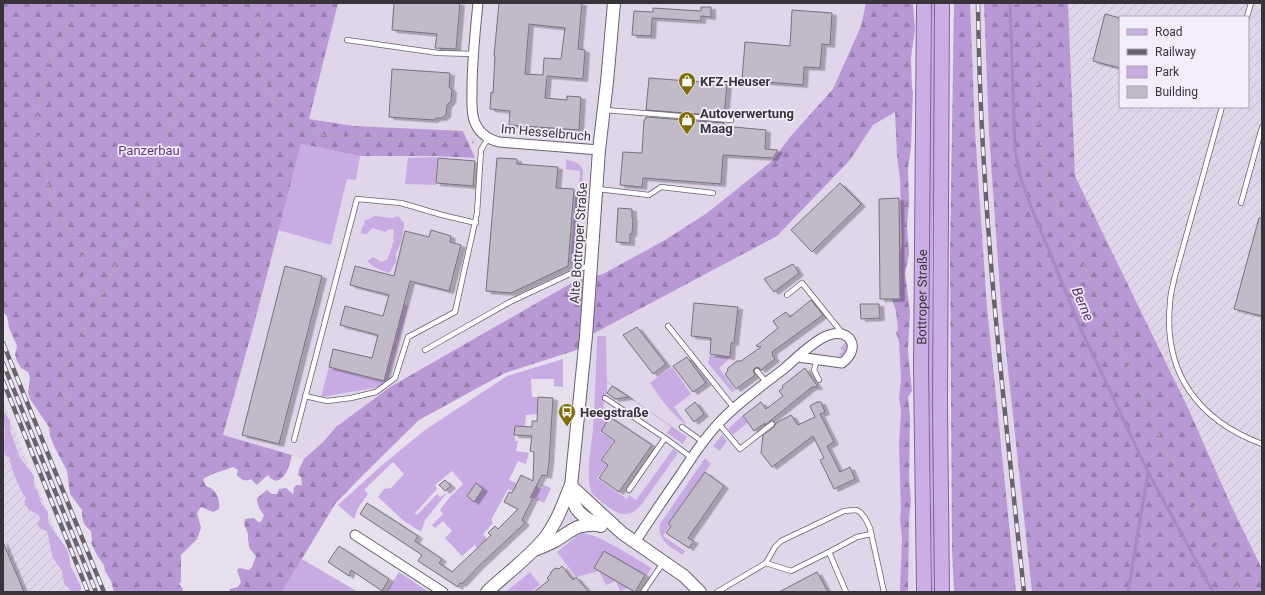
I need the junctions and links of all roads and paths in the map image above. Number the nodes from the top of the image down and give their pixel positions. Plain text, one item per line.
1 (77, 3) edge
2 (225, 3) edge
3 (251, 3) edge
4 (478, 3) edge
5 (614, 3) edge
6 (924, 3) edge
7 (942, 3) edge
8 (1037, 3) edge
9 (1251, 3) edge
10 (1247, 16) edge
11 (347, 40) dead end
12 (474, 54) junction
13 (1222, 108) edge
14 (604, 110) junction
15 (731, 120) dead end
16 (1262, 127) edge
17 (484, 135) junction
18 (599, 150) junction
19 (596, 189) junction
20 (713, 193) dead end
21 (1241, 203) dead end
22 (476, 223) junction
23 (591, 265) junction
24 (786, 295) dead end
25 (101, 298) junction
26 (668, 326) dead end
27 (844, 336) junction
28 (425, 350) dead end
29 (798, 357) junction
30 (817, 360) junction
31 (757, 371) dead end
32 (819, 380) dead end
33 (766, 382) junction
34 (305, 396) junction
35 (605, 398) dead end
36 (66, 408) dead end
37 (734, 408) junction
38 (718, 423) junction
39 (772, 424) dead end
40 (682, 427) dead end
41 (666, 438) junction
42 (294, 440) dead end
43 (703, 442) junction
44 (1262, 444) edge
45 (692, 458) junction
46 (571, 486) junction
47 (629, 490) dead end
48 (602, 526) junction
49 (622, 533) junction
50 (871, 534) junction
51 (355, 535) dead end
52 (634, 542) junction
53 (533, 551) junction
54 (829, 552) junction
55 (664, 562) junction
56 (766, 563) junction
57 (443, 592) edge
58 (487, 592) edge
59 (643, 592) edge
60 (700, 592) edge
61 (717, 592) edge
62 (846, 592) edge
63 (884, 592) edge
64 (924, 592) edge
65 (942, 592) edge
66 (1240, 592) edge

1 - 25 path
2 - 25 path
3 - 17 path
4 - 12 street, Im Hesselbruch
5 - 14 street, Alte Bottroper Straße
6 - 64 main road, Bottroper Straße
7 - 65 main road, Bottroper Straße
8 - 66 path
9 - 10 lane
11 - 12 lane
12 - 17 street, Im Hesselbruch
13 - 44 lane
14 - 15 lane
14 - 18 street, Alte Bottroper Straße
16 - 21 lane
17 - 18 street, Im Hesselbruch
17 - 22 lane
18 - 19 street, Alte Bottroper Straße
19 - 20 lane
19 - 23 street, Alte Bottroper Straße
22 - 34 lane
22 - 34 lane
23 - 28 lane
23 - 46 street, Alte Bottroper Straße
24 - 27 lane
25 - 36 path
26 - 37 lane
27 - 29 street
27 - 30 street
29 - 30 street
29 - 33 street
30 - 32 lane
31 - 33 lane
33 - 37 street
34 - 42 lane
35 - 41 lane
37 - 38 street
38 - 39 lane
38 - 43 street
40 - 43 lane
41 - 45 lane
41 - 47 lane
43 - 45 street
45 - 52 street
46 - 48 street, Alte Bottroper Straße
46 - 49 street
46 - 53 street
48 - 49 street
48 - 53 street
49 - 52 street
50 - 54 lane
50 - 56 lane
50 - 63 lane
51 - 57 street
52 - 55 street
53 - 58 street
54 - 56 lane
54 - 62 lane
55 - 59 lane
55 - 60 street
56 - 61 lane

